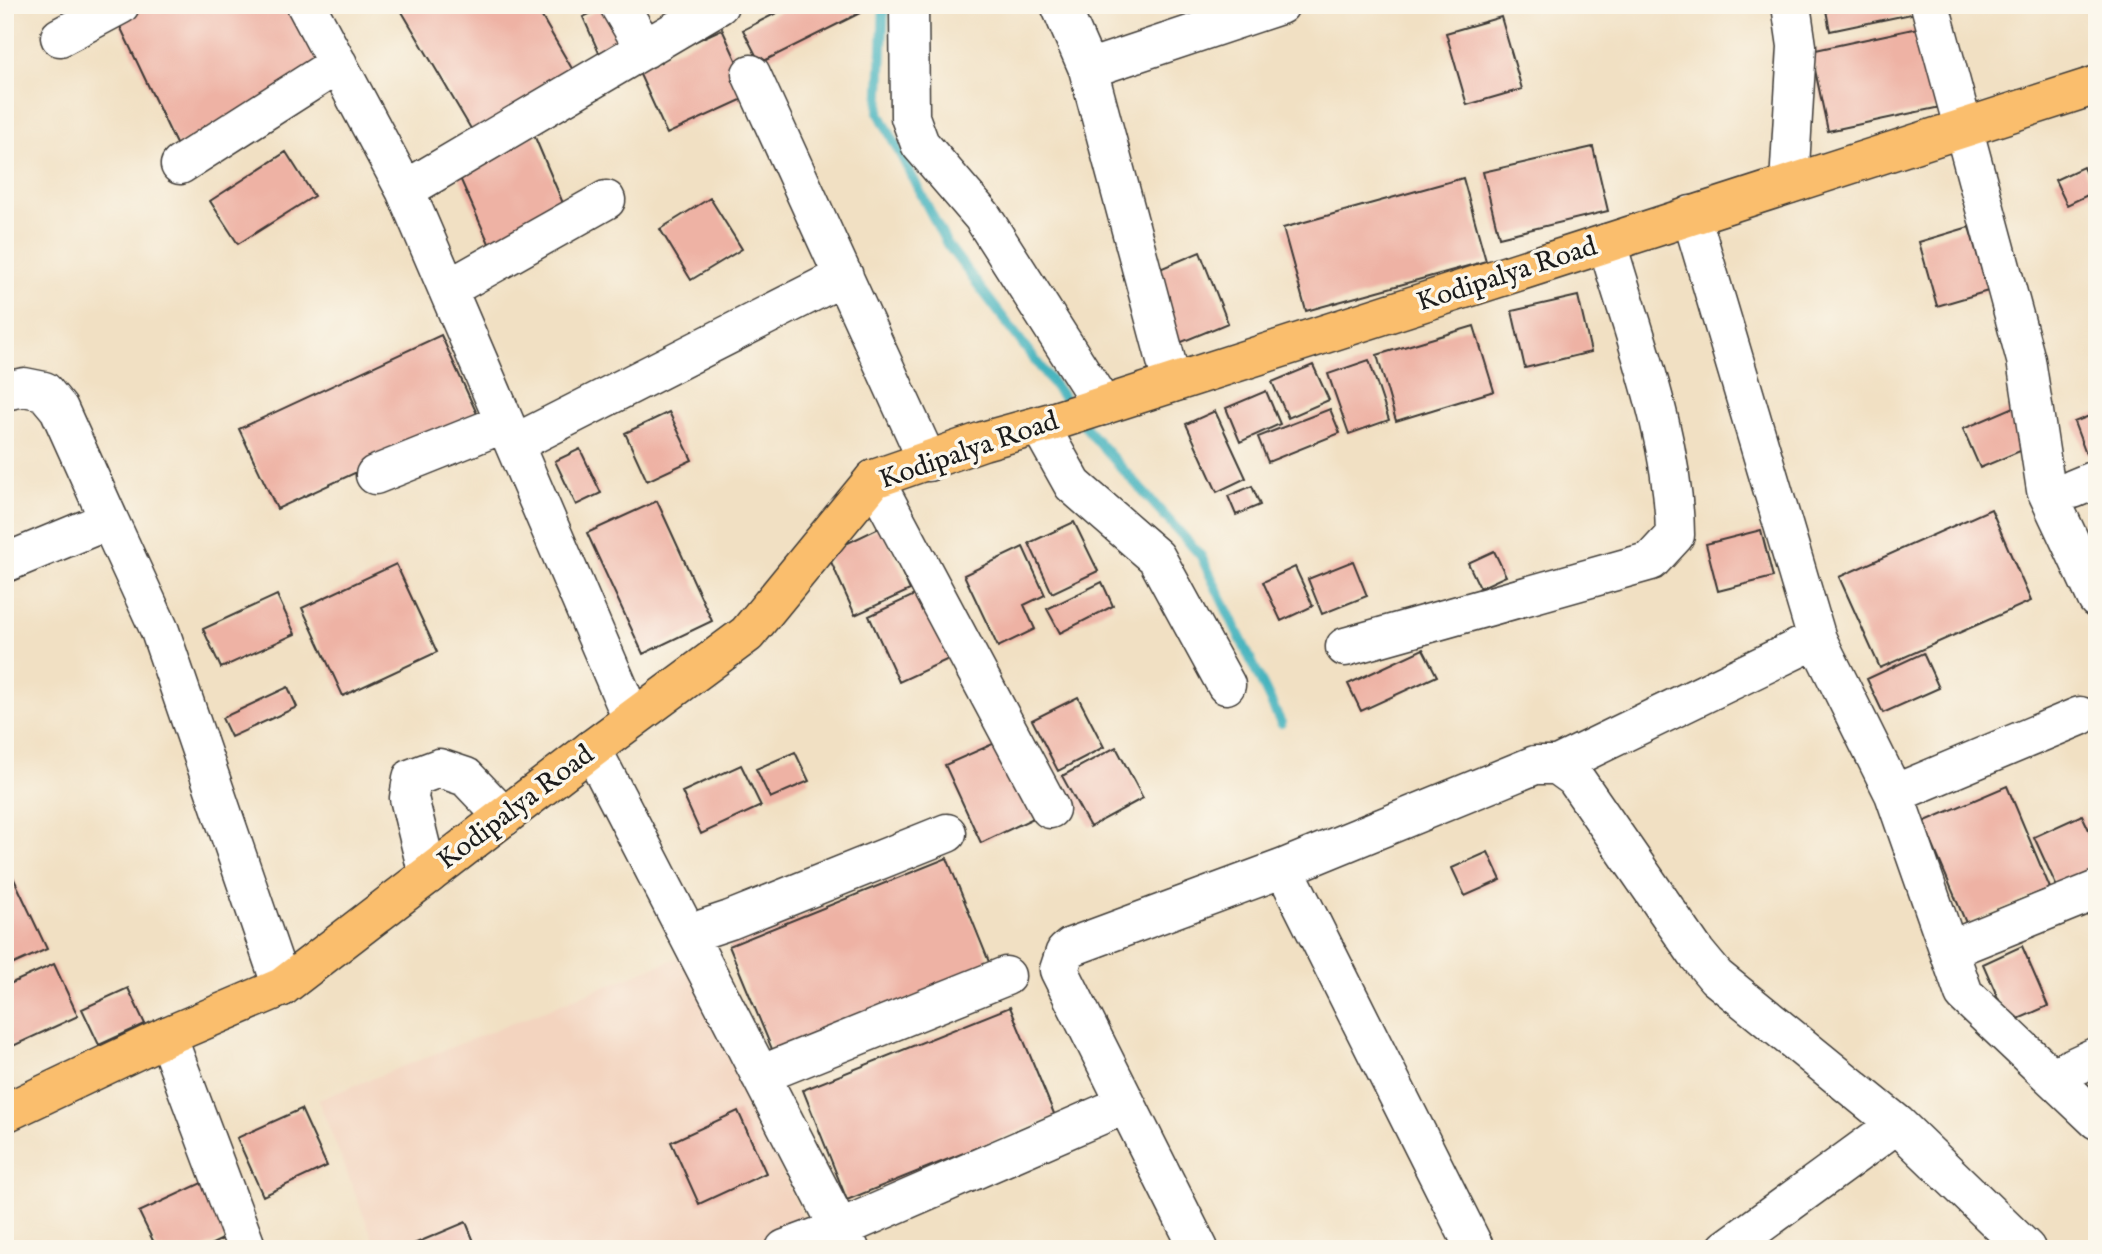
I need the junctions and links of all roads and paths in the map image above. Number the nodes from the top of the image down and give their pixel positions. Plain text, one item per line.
1 (120, 5) edge
2 (306, 5) edge
3 (619, 5) edge
4 (719, 5) edge
5 (909, 5) edge
6 (1060, 5) edge
7 (1280, 5) edge
8 (1791, 5) edge
9 (1930, 5) edge
10 (60, 37) dead end
11 (645, 49) junction
12 (338, 64) junction
13 (1088, 69) junction
14 (751, 74) dead end
15 (2097, 85) edge
16 (1961, 128) junction
17 (180, 164) dead end
18 (1789, 184) junction
19 (405, 190) junction
20 (606, 200) dead end
21 (1691, 215) junction
22 (1607, 243) junction
23 (844, 276) junction
24 (448, 289) junction
25 (1172, 383) junction
26 (5, 391) edge
27 (1099, 407) junction
28 (1048, 424) junction
29 (510, 433) junction
30 (929, 462) junction
31 (375, 475) dead end
32 (874, 479) junction
33 (2070, 479) edge
34 (110, 520) junction
35 (5, 563) edge
36 (2097, 599) edge
37 (1817, 639) junction
38 (1345, 647) dead end
39 (1226, 685) dead end
40 (2080, 716) dead end
41 (632, 719) junction
42 (592, 749) junction
43 (1557, 765) junction
44 (1894, 794) junction
45 (1050, 808) dead end
46 (504, 817) junction
47 (947, 833) dead end
48 (1284, 868) junction
49 (428, 875) junction
50 (2097, 890) edge
51 (688, 934) junction
52 (1949, 950) junction
53 (1006, 976) dead end
54 (282, 987) junction
55 (167, 1036) junction
56 (2097, 1056) edge
57 (760, 1075) junction
58 (2052, 1077) junction
59 (1126, 1104) junction
60 (5, 1112) edge
61 (2097, 1120) edge
62 (1897, 1124) junction
63 (844, 1239) edge
64 (247, 1249) edge
65 (785, 1249) edge
66 (1199, 1249) edge
67 (1475, 1249) edge
68 (1726, 1249) edge
69 (2026, 1249) edge

1 - 10 street
2 - 12 street
3 - 11 street
4 - 11 street
5 - 27 street
6 - 13 street
7 - 13 street
8 - 18 street
9 - 16 street
11 - 19 street
12 - 17 street
12 - 19 street
13 - 25 street
14 - 23 street
15 - 16 main road, Kodipalya Road
16 - 18 main road, Kodipalya Road
16 - 33 street
18 - 21 main road, Kodipalya Road
19 - 24 street
20 - 24 street
21 - 22 main road, Kodipalya Road
21 - 37 street
22 - 25 main road, Kodipalya Road
22 - 38 street
23 - 29 street
23 - 30 street
24 - 29 street
25 - 27 main road, Kodipalya Road
26 - 34 street
27 - 28 main road, Kodipalya Road
28 - 30 main road, Kodipalya Road
28 - 39 street
29 - 31 street
29 - 41 street
30 - 32 main road, Kodipalya Road
32 - 41 main road, Kodipalya Road
32 - 45 street
33 - 36 street
34 - 35 street
34 - 54 street
37 - 43 street
37 - 44 street
40 - 44 street
41 - 42 main road, Kodipalya Road
42 - 46 main road, Kodipalya Road
42 - 51 street
43 - 48 street
43 - 62 street
44 - 52 street
46 - 49 main road, Kodipalya Road
46 - 49 street
47 - 51 street
48 - 59 street
48 - 67 street
49 - 54 main road, Kodipalya Road
50 - 52 street
51 - 57 street
52 - 58 street
53 - 57 street
54 - 55 main road, Kodipalya Road
55 - 60 main road, Kodipalya Road
55 - 64 street
56 - 58 street
57 - 63 street
58 - 61 street
59 - 63 street
59 - 66 street
62 - 68 street
62 - 69 street
63 - 65 street

